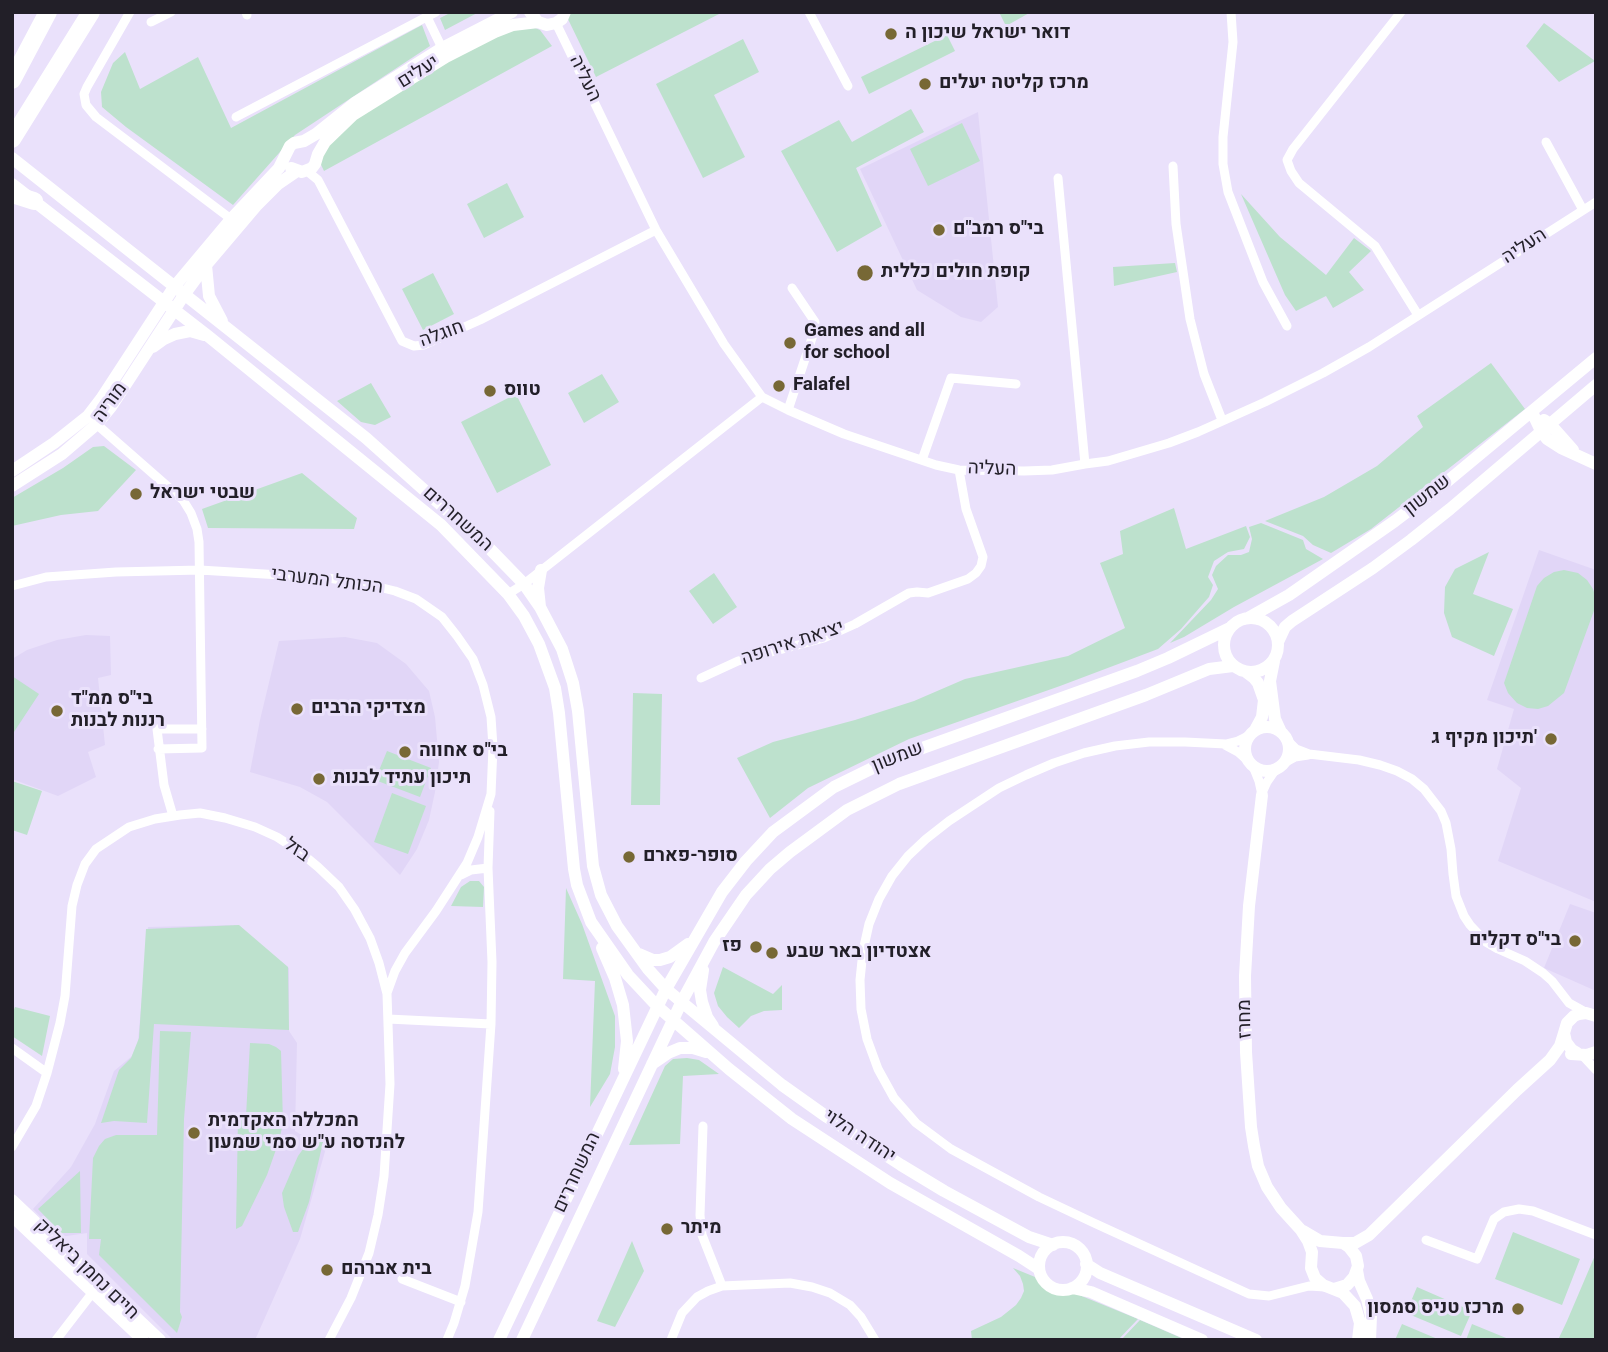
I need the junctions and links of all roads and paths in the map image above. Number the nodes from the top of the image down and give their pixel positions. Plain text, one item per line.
1 (48, 12) edge
2 (91, 12) edge
3 (130, 12) edge
4 (171, 12) edge
5 (512, 12) edge
6 (565, 12) edge
7 (809, 12) edge
8 (1231, 12) edge
9 (1401, 12) edge
10 (432, 15) edge
11 (534, 17) edge
12 (151, 22) dead end
13 (556, 23) junction
14 (442, 48) junction
15 (12, 80) edge
16 (848, 86) dead end
17 (236, 117) dead end
18 (12, 139) edge
19 (304, 141) junction
20 (1546, 142) dead end
21 (318, 154) junction
22 (286, 156) junction
23 (12, 158) edge
24 (1172, 166) dead end
25 (302, 171) junction
26 (1058, 178) dead end
27 (12, 184) edge
28 (12, 194) edge
29 (34, 201) junction
30 (1596, 202) edge
31 (1583, 210) junction
32 (230, 219) junction
33 (656, 230) junction
34 (206, 265) junction
35 (792, 289) dead end
36 (179, 291) junction
37 (169, 306) junction
38 (1418, 316) junction
39 (1287, 326) dead end
40 (228, 330) junction
41 (208, 336) junction
42 (147, 352) junction
43 (1596, 358) edge
44 (1016, 384) dead end
45 (1596, 385) edge
46 (762, 397) junction
47 (788, 410) junction
48 (1532, 412) junction
49 (92, 420) junction
50 (1222, 420) junction
51 (1546, 428) junction
52 (922, 460) junction
53 (1085, 464) junction
54 (1596, 464) edge
55 (959, 470) junction
56 (12, 471) edge
57 (12, 486) edge
58 (200, 570) junction
59 (541, 570) junction
60 (524, 584) junction
61 (12, 586) edge
62 (508, 594) junction
63 (540, 607) junction
64 (1248, 618) junction
65 (1230, 628) junction
66 (1278, 642) junction
67 (1274, 659) junction
68 (1239, 669) junction
69 (701, 678) dead end
70 (202, 729) junction
71 (1252, 733) junction
72 (1284, 736) junction
73 (1223, 744) junction
74 (158, 750) junction
75 (1310, 754) junction
76 (1250, 764) junction
77 (1280, 766) junction
78 (491, 794) junction
79 (1262, 795) junction
80 (173, 816) junction
81 (488, 868) junction
82 (459, 876) junction
83 (590, 922) junction
84 (694, 939) junction
85 (634, 950) junction
86 (708, 954) junction
87 (666, 989) junction
88 (387, 995) junction
89 (1563, 996) junction
90 (681, 1003) junction
91 (657, 1006) junction
92 (1594, 1015) edge
93 (388, 1019) junction
94 (673, 1021) junction
95 (491, 1024) junction
96 (1565, 1030) junction
97 (717, 1032) junction
98 (12, 1048) edge
99 (1596, 1052) edge
100 (712, 1054) junction
101 (1579, 1054) junction
102 (1550, 1060) junction
103 (652, 1064) junction
104 (1596, 1070) edge
105 (47, 1073) junction
106 (621, 1083) junction
107 (703, 1126) dead end
108 (12, 1147) edge
109 (12, 1200) edge
110 (12, 1216) edge
111 (1301, 1230) junction
112 (1370, 1235) junction
113 (1596, 1235) edge
114 (1426, 1240) dead end
115 (1337, 1243) junction
116 (1053, 1245) junction
117 (1311, 1262) junction
118 (1086, 1264) junction
119 (1357, 1266) junction
120 (1039, 1269) junction
121 (402, 1279) dead end
122 (722, 1286) junction
123 (1072, 1288) junction
124 (1330, 1288) junction
125 (1293, 1290) junction
126 (93, 1292) junction
127 (460, 1302) junction
128 (57, 1340) edge
129 (142, 1340) edge
130 (160, 1340) edge
131 (329, 1340) edge
132 (447, 1340) edge
133 (499, 1340) edge
134 (522, 1340) edge
135 (671, 1340) edge
136 (875, 1340) edge
137 (1202, 1340) edge
138 (1256, 1340) edge
139 (1358, 1340) edge
140 (1370, 1340) edge

1 - 15 highway
2 - 18 highway
3 - 32 street
4 - 12 street
5 - 14 main road, יעלים
6 - 13 main road
7 - 16 street
8 - 39 street
9 - 38 street
10 - 14 street
10 - 17 street
11 - 13 main road, יעלים
11 - 21 main road, יעלים
13 - 33 street, העליה
14 - 19 main road, יעלים
19 - 21 main road
19 - 22 main road
20 - 31 street
21 - 25 main road
22 - 25 main road
22 - 32 main road
23 - 36 main road, המשחררים
24 - 50 street
25 - 33 street, חוגלה
25 - 34 main road
26 - 53 street
27 - 29 main road, המשחררים
28 - 29 highway
29 - 37 main road, המשחררים
30 - 31 street, העליה
31 - 38 street, העליה
32 - 36 main road
33 - 46 street, העליה
34 - 36 main road
34 - 40 main road
35 - 47 street
36 - 37 main road, מוריה
36 - 40 main road, המשחררים
37 - 41 main road, המשחררים
37 - 42 main road, מוריה
37 - 49 main road, מוריה
38 - 50 street, העליה
40 - 60 main road, המשחררים
41 - 42 main road
41 - 62 main road, המשחררים
42 - 49 main road, מוריה
43 - 48 main road, שמשון
44 - 52 street
45 - 51 main road, שמשון
46 - 47 street, העליה
46 - 59 street
47 - 52 street, העליה
48 - 51 main road
48 - 64 main road, שמשון
49 - 56 main road, מוריה
49 - 57 main road, מוריה
49 - 58 street
50 - 53 street, העליה
51 - 54 main road
51 - 66 main road, שמשון
52 - 55 street, העליה
53 - 55 street, העליה
55 - 69 street, יציאת אירופה
58 - 61 street, הכותל המערבי
58 - 70 street
58 - 78 street, הכותל המערבי
59 - 60 street
59 - 63 main road
60 - 62 street
60 - 63 main road, המשחררים
62 - 83 main road, המשחררים
63 - 85 main road, המשחררים
64 - 65 main road
64 - 66 main road
65 - 68 main road
65 - 84 main road, שמשון
66 - 67 main road
67 - 68 main road
67 - 72 main road
68 - 71 main road
68 - 86 main road, שמשון
70 - 74 street
70 - 74 street
71 - 72 main road
71 - 73 street
71 - 76 main road
72 - 75 street
72 - 77 main road
73 - 76 street
73 - 125 street
74 - 80 street
75 - 77 street
75 - 89 street
76 - 77 main road
76 - 79 street, מחרז
77 - 79 street, מחרז
78 - 81 street
78 - 82 street, הכותל המערבי
79 - 111 main road, מחרז
80 - 88 street, בזל
80 - 105 street, בזל
81 - 82 street
81 - 95 street
82 - 88 street, הכותל המערבי
83 - 91 main road, המשחררים
83 - 106 main road
84 - 85 main road
84 - 87 main road, שמשון
85 - 87 main road, המשחררים
86 - 90 main road, שמשון
86 - 97 main road
87 - 90 main road, המשחררים
87 - 91 main road, שמשון
88 - 93 street, בזל
89 - 92 street
89 - 96 street
90 - 94 main road, המשחררים
90 - 97 main road, יהודה הלוי
91 - 94 main road, המשחררים
91 - 106 main road, המשחררים
92 - 96 main road
93 - 95 street
93 - 131 street, בזל
94 - 100 main road, יהודה הלוי
94 - 103 main road, המשחררים
95 - 127 street
96 - 101 main road
96 - 102 main road
97 - 116 main road, יהודה הלוי
98 - 105 street
99 - 101 main road
100 - 103 main road
100 - 120 main road, יהודה הלוי
101 - 102 main road
101 - 104 street
102 - 112 main road
103 - 134 main road, המשחררים
105 - 108 street, בזל
106 - 133 main road, המשחררים
107 - 122 street
109 - 130 main road, חיים נחמן ביאליק
110 - 126 main road, חיים נחמן ביאליק
111 - 115 main road, מחרז
111 - 117 main road, מחרז
112 - 115 main road
112 - 119 main road
113 - 114 street
115 - 117 main road
115 - 119 main road
116 - 118 main road
116 - 120 main road
117 - 124 main road
117 - 125 street
118 - 123 main road
118 - 138 main road
119 - 124 main road
119 - 140 main road
120 - 123 main road
121 - 127 street
122 - 135 street
122 - 136 street
123 - 137 main road
124 - 125 street
124 - 139 main road
126 - 128 street
126 - 129 main road, חיים נחמן ביאליק
127 - 132 street

